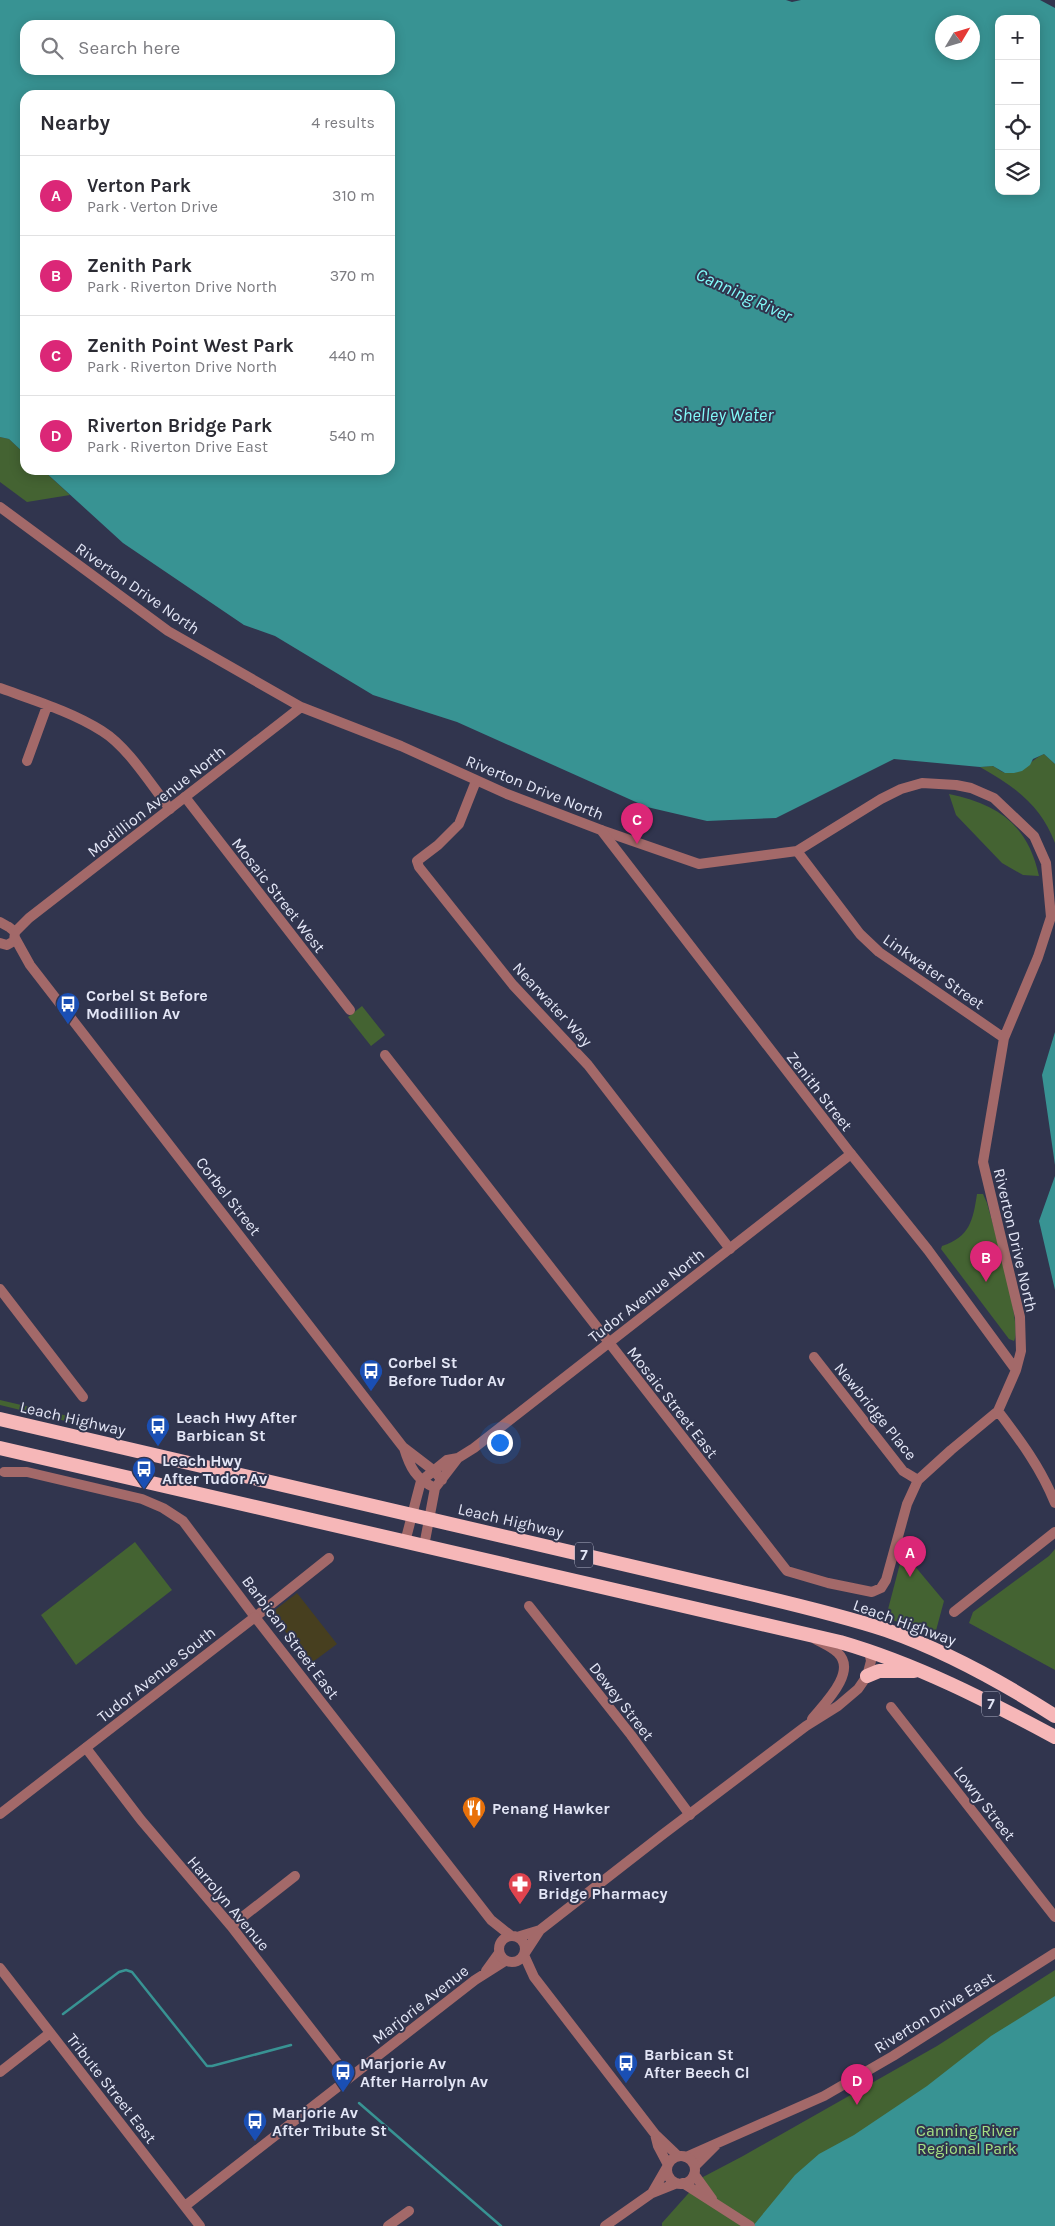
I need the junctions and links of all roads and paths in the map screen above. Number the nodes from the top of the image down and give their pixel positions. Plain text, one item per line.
1 (0, 507) edge
2 (0, 688) edge
3 (47, 706) junction
4 (301, 707) junction
5 (27, 761) dead end
6 (476, 781) junction
7 (185, 797) junction
8 (170, 809) junction
9 (601, 830) junction
10 (796, 851) junction
11 (8, 929) edge
12 (3, 945) edge
13 (30, 965) junction
14 (350, 1010) dead end
15 (1004, 1038) junction
16 (384, 1055) dead end
17 (851, 1154) junction
18 (730, 1249) junction
19 (0, 1289) edge
20 (608, 1344) junction
21 (814, 1357) dead end
22 (1016, 1370) junction
23 (83, 1397) dead end
24 (998, 1411) junction
25 (0, 1419) edge
26 (403, 1447) junction
27 (0, 1448) edge
28 (458, 1458) junction
29 (433, 1470) junction
30 (4, 1472) dead end
31 (442, 1480) junction
32 (918, 1480) junction
33 (421, 1482) junction
34 (435, 1488) junction
35 (1055, 1503) edge
36 (411, 1515) junction
37 (429, 1519) junction
38 (1055, 1532) edge
39 (405, 1542) junction
40 (424, 1546) junction
41 (329, 1558) dead end
42 (529, 1606) dead end
43 (954, 1612) dead end
44 (255, 1617) junction
45 (844, 1618) junction
46 (809, 1635) junction
47 (869, 1650) junction
48 (925, 1672) junction
49 (867, 1676) junction
50 (890, 1707) dead end
51 (1055, 1716) edge
52 (806, 1726) junction
53 (1055, 1737) edge
54 (86, 1748) junction
55 (0, 1814) edge
56 (690, 1815) junction
57 (295, 1876) dead end
58 (1055, 1917) edge
59 (491, 1920) junction
60 (231, 1926) junction
61 (540, 1930) junction
62 (514, 1936) junction
63 (1055, 1953) edge
64 (524, 1954) junction
65 (504, 1955) junction
66 (0, 1968) edge
67 (534, 1977) junction
68 (50, 2033) junction
69 (0, 2072) edge
70 (349, 2078) junction
71 (655, 2134) junction
72 (718, 2143) junction
73 (682, 2156) junction
74 (668, 2166) junction
75 (694, 2170) junction
76 (680, 2183) junction
77 (652, 2193) junction
78 (716, 2204) junction
79 (185, 2206) junction
80 (409, 2211) dead end
81 (200, 2226) edge
82 (388, 2226) edge
83 (604, 2226) edge
84 (750, 2226) edge

1 - 4 street, Riverton Drive North
2 - 3 street
3 - 5 street
3 - 8 street
4 - 6 street, Riverton Drive North
4 - 7 street, Modillion Avenue North
6 - 9 street, Riverton Drive North
6 - 18 street, Nearwater Way
7 - 8 street, Modillion Avenue North
7 - 14 street, Mosaic Street West
8 - 11 street, Modillion Avenue North
9 - 10 street, Riverton Drive North
9 - 17 street, Zenith Street
10 - 15 street, Linkwater Street
10 - 15 street, Riverton Drive North
11 - 12 street, Modillion Avenue North
11 - 13 street, Corbel Street
12 - 13 street, Corbel Street
13 - 26 street, Corbel Street
15 - 22 street, Riverton Drive North
16 - 20 street, Mosaic Street East
17 - 18 street, Tudor Avenue North
17 - 22 street, Zenith Street
18 - 20 street, Tudor Avenue North
19 - 23 street
20 - 28 street, Tudor Avenue North
20 - 32 street, Mosaic Street East
21 - 32 street, Newbridge Place
22 - 24 street, Riverton Drive North
24 - 32 street
24 - 35 street
25 - 36 highway, Leach Highway / 7
26 - 29 street, Corbel Street
26 - 33 street, Corbel Street
27 - 39 highway, 7
28 - 29 street, Tudor Avenue North
28 - 31 street, Tudor Avenue North
29 - 31 street, Corbel Street
29 - 33 street, Tudor Avenue North
30 - 44 street, Barbican Street East
31 - 34 street, Tudor Avenue North
33 - 34 street
33 - 36 street, Tudor Avenue North
34 - 37 street
36 - 37 highway, Leach Highway / 7
36 - 39 street, Tudor Avenue North
37 - 40 street
37 - 45 highway, Leach Highway / 7
38 - 43 street
39 - 40 highway, 7
40 - 46 highway, 7
41 - 44 street, Tudor Avenue South
42 - 56 street, Dewey Street
44 - 54 street, Tudor Avenue South
44 - 59 street, Barbican Street East
45 - 47 highway
45 - 51 highway, Leach Highway / 7
46 - 47 highway, 7
46 - 52 street, Marjorie Avenue
47 - 48 highway, 7
47 - 49 street
48 - 49 highway
48 - 53 highway, 7
49 - 52 street, Marjorie Avenue
50 - 58 street, Lowry Street
52 - 56 street, Marjorie Avenue
54 - 55 street, Tudor Avenue South
54 - 60 street, Harrolyn Avenue
56 - 61 street, Marjorie Avenue
57 - 60 street
59 - 62 street, Barbican Street East
59 - 65 street, Barbican Street East
60 - 70 street, Harrolyn Avenue
61 - 62 street, Marjorie Avenue
61 - 64 street, Marjorie Avenue
62 - 64 street
62 - 65 street, Marjorie Avenue
63 - 72 street, Riverton Drive East
64 - 65 street, Marjorie Avenue
64 - 67 street
65 - 67 street
65 - 70 street, Marjorie Avenue
66 - 68 street, Tribute Street East
67 - 71 street
68 - 69 street
68 - 79 street, Tribute Street East
70 - 79 street, Marjorie Avenue
71 - 73 street
71 - 74 street
72 - 73 street, Riverton Drive East
72 - 75 street, Riverton Drive East
73 - 74 street, Riverton Drive East
73 - 75 street
74 - 76 street
74 - 77 street, Riverton Drive East
75 - 76 street, Riverton Drive East
75 - 78 street
76 - 77 street, Riverton Drive East
76 - 78 street
77 - 83 street, Riverton Drive East
78 - 84 street
79 - 81 street, Tribute Street East
80 - 82 street

